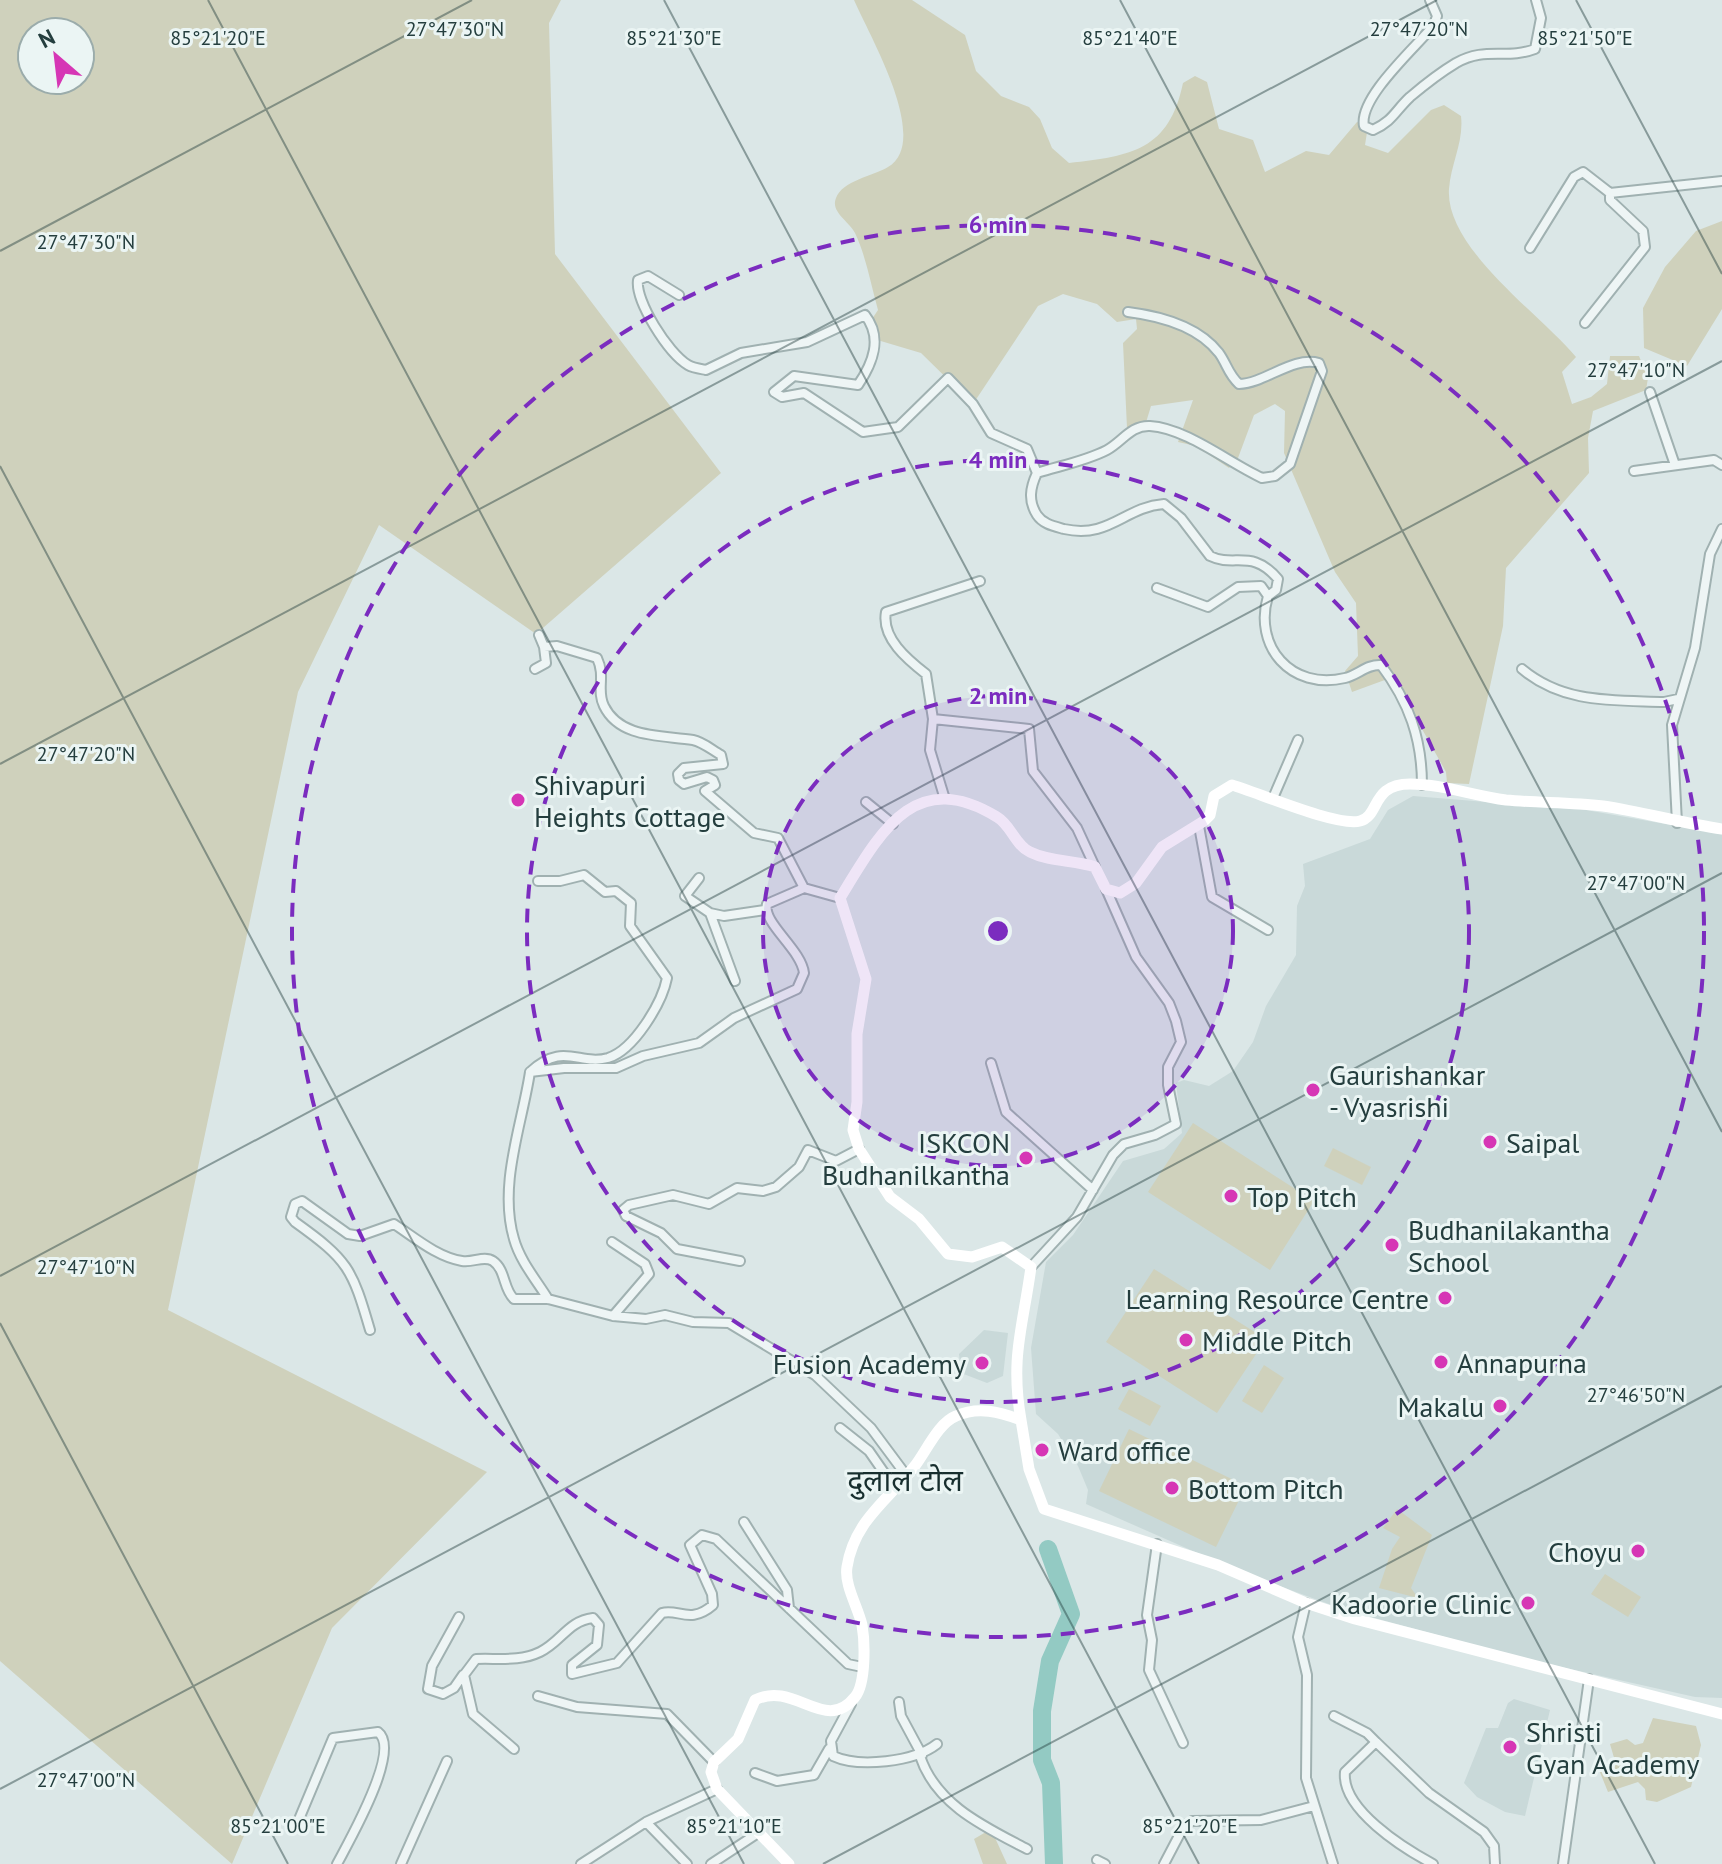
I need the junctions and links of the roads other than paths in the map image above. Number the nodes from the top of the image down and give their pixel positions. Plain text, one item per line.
1 (1430, 0) edge
2 (1536, 0) edge
3 (1722, 181) edge
4 (1610, 193) junction
5 (1530, 248) dead end
6 (679, 295) dead end
7 (1128, 312) dead end
8 (1585, 323) dead end
9 (1650, 392) dead end
10 (1675, 465) junction
11 (1722, 465) edge
12 (1634, 471) dead end
13 (1037, 473) junction
14 (1722, 529) edge
15 (980, 581) dead end
16 (1157, 588) dead end
17 (1268, 596) junction
18 (539, 635) dead end
19 (544, 647) junction
20 (535, 669) dead end
21 (1522, 669) dead end
22 (1678, 699) junction
23 (933, 719) junction
24 (1298, 740) dead end
25 (1422, 785) junction
26 (944, 796) junction
27 (1273, 798) junction
28 (866, 802) dead end
29 (1677, 823) junction
30 (893, 824) junction
31 (1199, 826) junction
32 (1722, 829) edge
33 (1095, 867) junction
34 (699, 878) dead end
35 (538, 881) dead end
36 (804, 888) junction
37 (1106, 889) junction
38 (840, 898) junction
39 (765, 910) junction
40 (710, 913) junction
41 (1268, 930) dead end
42 (735, 981) dead end
43 (991, 1063) dead end
44 (530, 1072) junction
45 (859, 1149) junction
46 (1093, 1190) junction
47 (612, 1242) dead end
48 (740, 1261) dead end
49 (1031, 1267) junction
50 (548, 1299) junction
51 (613, 1316) junction
52 (370, 1330) dead end
53 (1021, 1420) junction
54 (840, 1428) dead end
55 (906, 1475) junction
56 (894, 1487) junction
57 (744, 1522) dead end
58 (1157, 1544) junction
59 (1306, 1603) junction
60 (789, 1609) junction
61 (459, 1617) dead end
62 (862, 1667) junction
63 (464, 1675) junction
64 (1589, 1679) junction
65 (538, 1696) dead end
66 (856, 1697) junction
67 (899, 1702) dead end
68 (1722, 1714) edge
69 (1334, 1716) dead end
70 (1376, 1742) junction
71 (1183, 1743) dead end
72 (937, 1744) dead end
73 (514, 1749) dead end
74 (829, 1749) junction
75 (921, 1755) junction
76 (447, 1761) dead end
77 (714, 1762) junction
78 (755, 1773) dead end
79 (717, 1789) junction
80 (1314, 1806) junction
81 (646, 1822) junction
82 (297, 1824) dead end
83 (758, 1833) junction
84 (1027, 1849) dead end
85 (337, 1864) edge
86 (401, 1864) edge
87 (581, 1864) edge
88 (687, 1864) edge
89 (711, 1864) edge
90 (789, 1864) edge
91 (1164, 1864) edge
92 (1333, 1864) edge
93 (1433, 1864) edge
94 (1495, 1864) edge
95 (1563, 1864) edge

1 - 2 street
3 - 4 street
4 - 5 street
4 - 8 street
6 - 13 street
7 - 13 street
9 - 10 street
10 - 11 street
10 - 12 street
13 - 17 street
14 - 22 street
15 - 23 street
16 - 17 street
17 - 25 street
18 - 19 street
19 - 20 street
19 - 36 street
21 - 22 street
22 - 29 street
23 - 26 street
23 - 33 street
24 - 27 street
25 - 27 street
25 - 29 street
26 - 30 street
26 - 33 street
27 - 31 street
28 - 30 street
29 - 32 street
30 - 38 street
31 - 37 street
31 - 41 street
33 - 37 street
34 - 40 street
35 - 44 street
36 - 38 street
36 - 39 street
37 - 46 street
38 - 45 street
39 - 40 street
39 - 44 street
40 - 42 street
43 - 46 street
44 - 50 street
45 - 48 street
45 - 49 street
46 - 49 street
47 - 51 street
49 - 53 street
50 - 51 street
50 - 52 street
51 - 55 street
53 - 55 street
53 - 58 street
54 - 56 street
55 - 56 street
56 - 62 street
57 - 60 street
58 - 59 street
58 - 71 street
59 - 64 street
59 - 80 street
60 - 62 street
60 - 63 street
61 - 63 street
62 - 66 street
63 - 73 street
64 - 68 street
64 - 95 street
65 - 77 street
66 - 74 street
66 - 77 street
67 - 75 street
69 - 70 street
70 - 93 street
70 - 94 street
72 - 75 street
74 - 75 street
74 - 78 street
75 - 84 street
76 - 86 street
77 - 79 street
79 - 81 street
79 - 83 street
80 - 91 street
80 - 92 street
81 - 87 street
81 - 88 street
82 - 85 street
83 - 89 street
83 - 90 street

